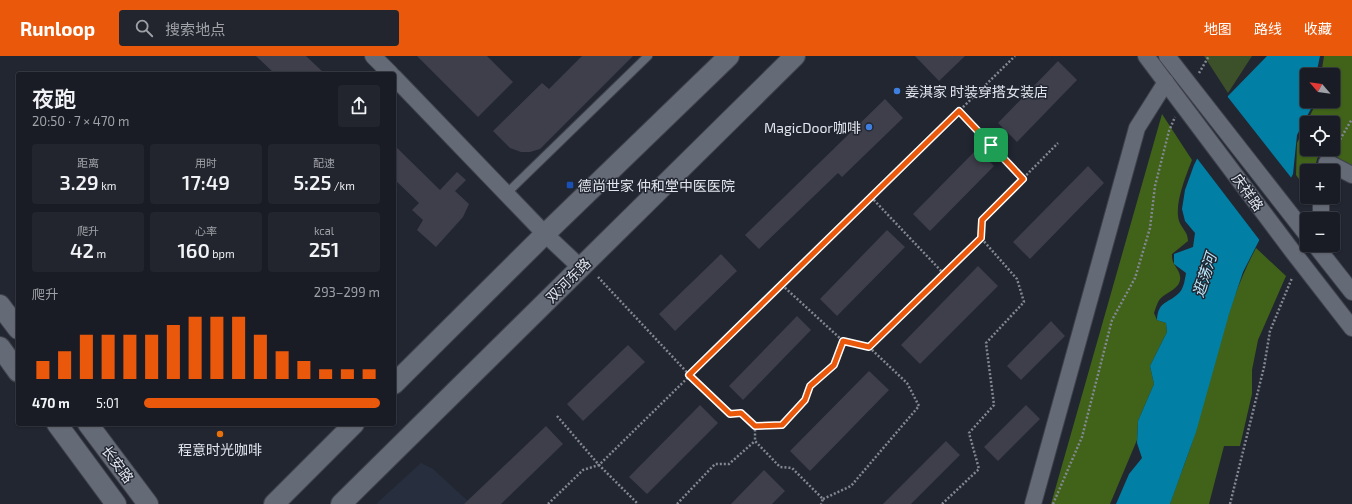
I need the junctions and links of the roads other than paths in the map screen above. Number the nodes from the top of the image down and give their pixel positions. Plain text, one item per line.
1 (374, 56) edge
2 (648, 56) edge
3 (728, 56) edge
4 (794, 56) edge
5 (1146, 56) edge
6 (1167, 56) edge
7 (389, 72) edge
8 (396, 79) edge
9 (1166, 82) junction
10 (1340, 171) edge
11 (1352, 175) edge
12 (506, 194) junction
13 (1300, 226) edge
14 (545, 234) junction
15 (1321, 252) edge
16 (580, 267) junction
17 (1352, 292) edge
18 (0, 305) edge
19 (16, 326) edge
20 (1352, 328) edge
21 (0, 347) edge
22 (16, 369) edge
23 (396, 382) edge
24 (58, 426) edge
25 (90, 426) edge
26 (352, 426) edge
27 (116, 504) edge
28 (148, 504) edge
29 (274, 504) edge
30 (341, 504) edge
31 (1033, 504) edge

1 - 7 street
2 - 12 lane
3 - 14 street
4 - 16 street, 双河东路
5 - 9 street, 庆祥路
6 - 13 street, 庆祥路
8 - 12 street
9 - 20 street, 庆祥路
9 - 31 street
10 - 11 street
12 - 14 street
14 - 16 street
14 - 23 street
15 - 17 street
16 - 30 street, 双河东路
18 - 19 street
21 - 22 street
24 - 27 street, 长安路
25 - 28 street, 长安路
26 - 29 street

